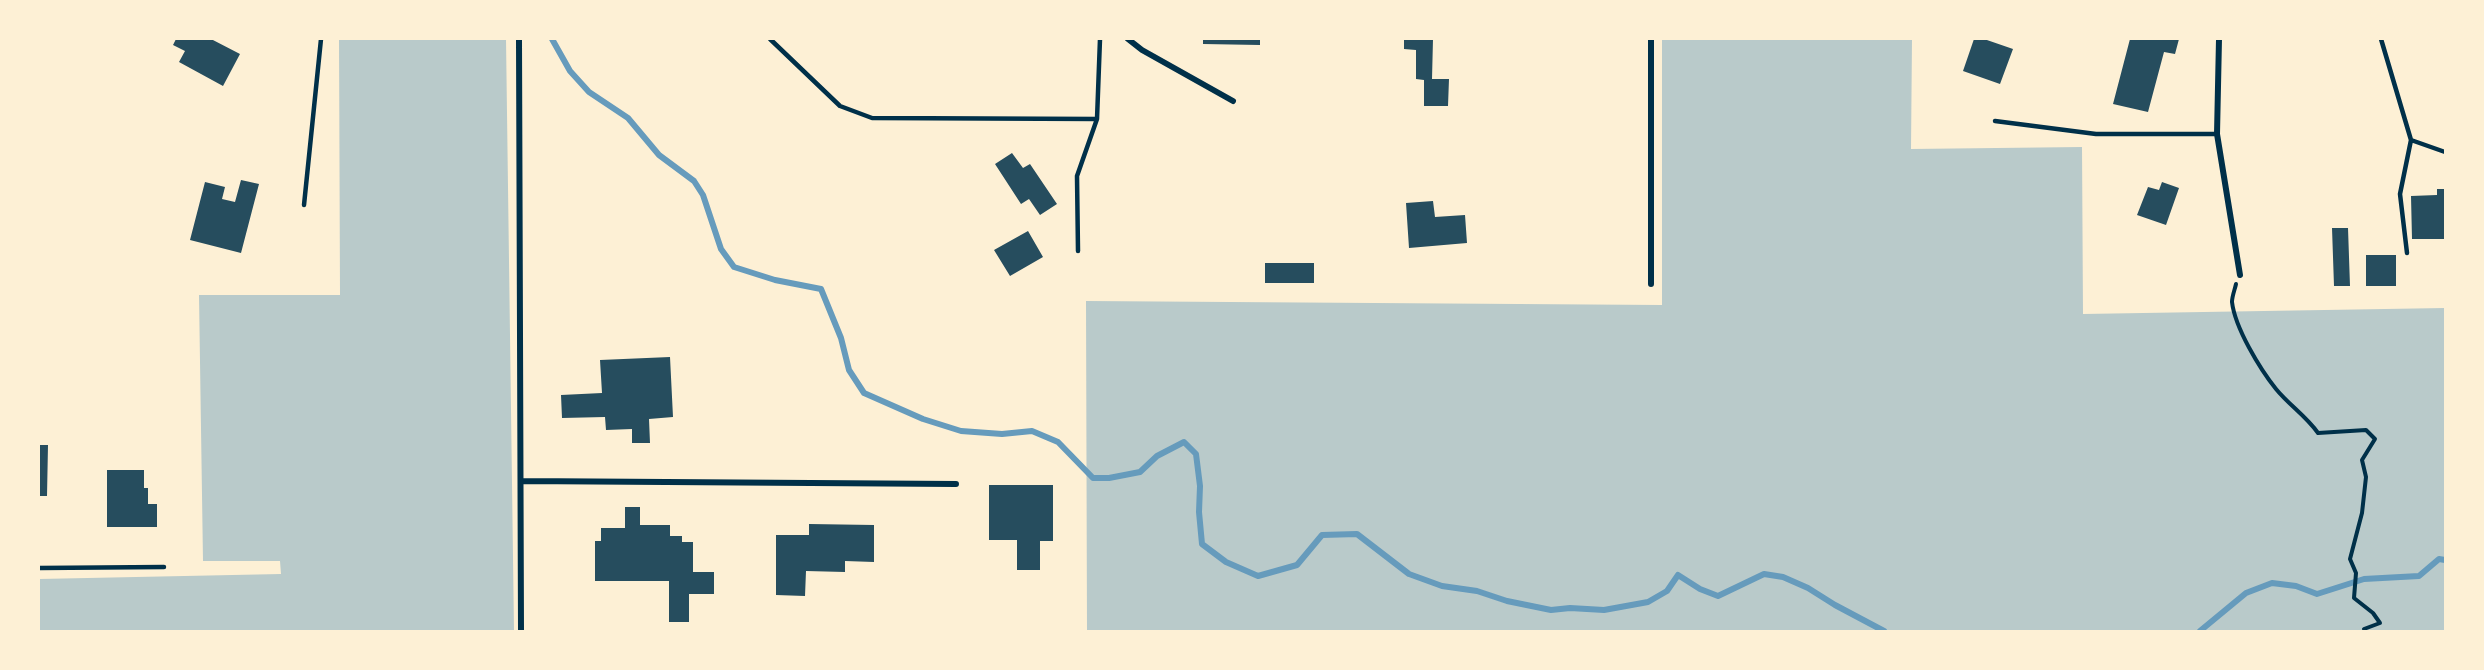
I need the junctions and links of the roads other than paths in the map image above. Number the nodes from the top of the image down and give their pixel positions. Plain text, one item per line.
1 (321, 39) edge
2 (519, 39) edge
3 (770, 39) edge
4 (1100, 39) edge
5 (1128, 39) edge
6 (1651, 39) edge
7 (2219, 39) edge
8 (2381, 39) edge
9 (1233, 101) dead end
10 (1097, 119) junction
11 (1995, 121) dead end
12 (2217, 134) junction
13 (2411, 140) junction
14 (2445, 152) edge
15 (304, 205) dead end
16 (1078, 250) dead end
17 (2407, 253) dead end
18 (2240, 275) road end
19 (1652, 284) dead end
20 (521, 481) junction
21 (956, 484) dead end
22 (164, 567) dead end
23 (39, 568) edge
24 (521, 631) edge

1 - 15 lane
2 - 20 street
3 - 10 lane
4 - 10 lane
5 - 9 street
6 - 19 street
7 - 12 street
8 - 13 lane
10 - 16 lane
11 - 12 lane
12 - 18 street
13 - 14 lane
13 - 17 lane
20 - 21 street
20 - 24 street
22 - 23 lane

